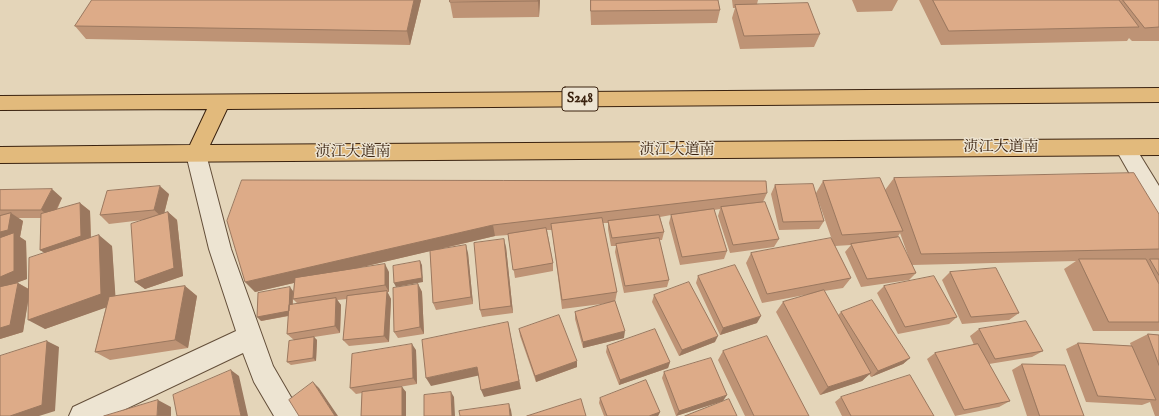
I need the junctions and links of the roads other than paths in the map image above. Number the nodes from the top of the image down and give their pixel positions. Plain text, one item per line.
1 (1159, 95) edge
2 (220, 102) junction
3 (0, 103) edge
4 (1159, 147) edge
5 (1125, 148) junction
6 (196, 154) junction
7 (0, 155) edge
8 (1159, 205) edge
9 (250, 337) junction
10 (82, 416) edge
11 (289, 416) edge

1 - 2 main road, S248
2 - 3 main road, S248
2 - 6 main road
4 - 5 main road, 浈江大道南
5 - 6 main road, 浈江大道南
5 - 8 street
6 - 7 main road, 浈江大道南
6 - 9 street
9 - 10 street
9 - 11 street

